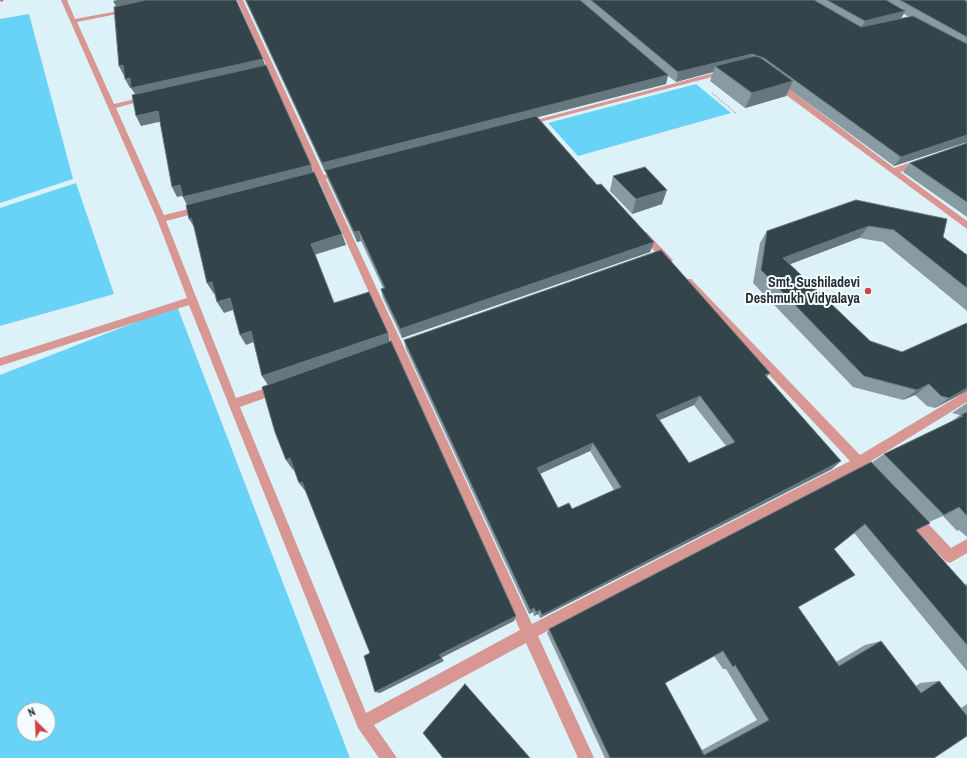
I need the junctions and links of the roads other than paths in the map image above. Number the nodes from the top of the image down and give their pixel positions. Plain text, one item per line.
1 (64, 0) edge
2 (240, 0) edge
3 (135, 10) edge
4 (74, 21) junction
5 (730, 71) edge
6 (770, 79) edge
7 (157, 96) edge
8 (112, 107) junction
9 (515, 126) edge
10 (930, 158) edge
11 (351, 170) edge
12 (893, 171) junction
13 (321, 178) junction
14 (290, 186) edge
15 (207, 208) edge
16 (161, 219) junction
17 (967, 226) edge
18 (639, 230) edge
19 (192, 300) junction
20 (0, 362) edge
21 (285, 386) edge
22 (967, 396) edge
23 (232, 404) junction
24 (859, 462) junction
25 (880, 484) edge
26 (902, 506) edge
27 (967, 546) edge
28 (529, 633) junction
29 (363, 724) junction
30 (389, 758) edge
31 (586, 758) edge

1 - 4 street
2 - 13 street
3 - 4 street
4 - 8 street
5 - 9 street
6 - 12 street
7 - 8 street
8 - 16 street
10 - 12 street
11 - 13 street
12 - 17 street
13 - 14 street
13 - 28 street
15 - 16 street
16 - 19 street
18 - 24 street
19 - 20 street
19 - 23 street
21 - 23 street
22 - 24 street
23 - 29 street
24 - 25 street
24 - 28 street
26 - 27 street
28 - 29 street
28 - 31 street
29 - 30 street

